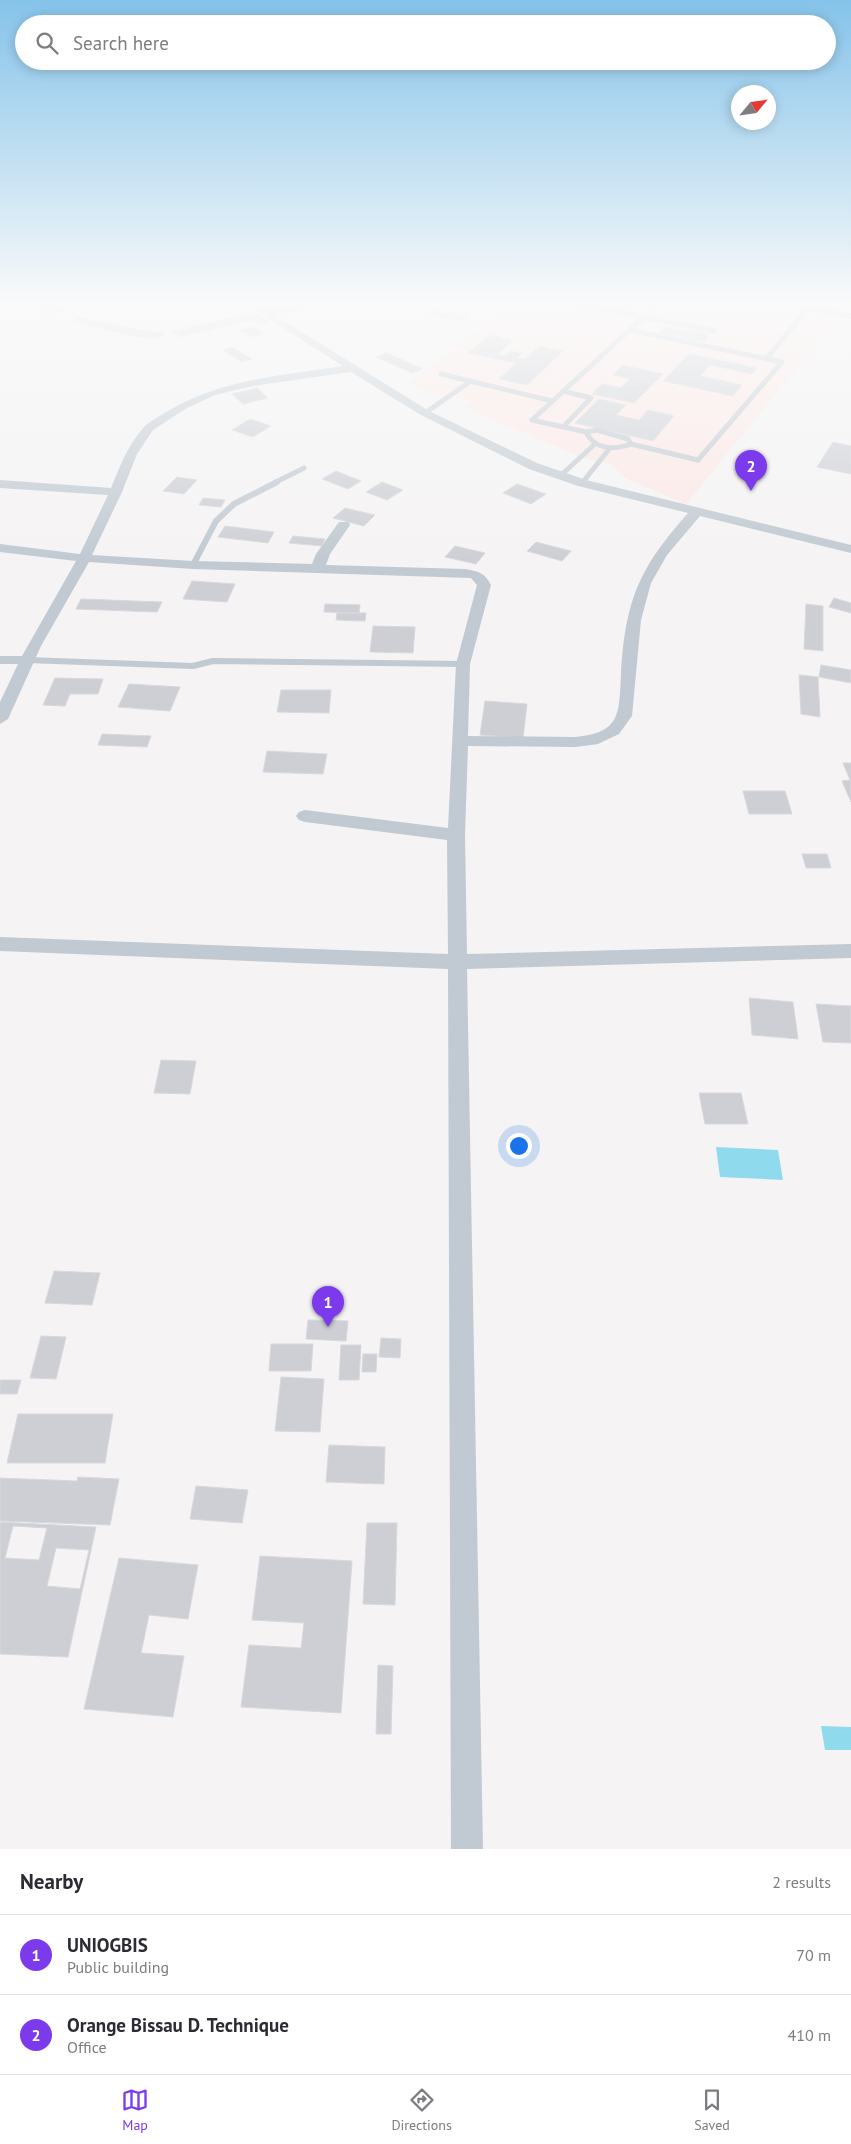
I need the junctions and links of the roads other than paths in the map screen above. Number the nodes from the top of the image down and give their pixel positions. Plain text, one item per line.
1 (236, 387) edge
2 (385, 387) edge
3 (461, 387) edge
4 (496, 387) edge
5 (567, 387) edge
6 (760, 387) edge
7 (563, 391) junction
8 (552, 401) junction
9 (425, 412) junction
10 (563, 427) junction
11 (586, 432) junction
12 (595, 444) junction
13 (630, 444) junction
14 (610, 448) junction
15 (304, 468) dead end
16 (560, 476) junction
17 (582, 483) junction
18 (0, 484) edge
19 (116, 492) junction
20 (696, 512) junction
21 (344, 525) dead end
22 (0, 548) edge
23 (851, 549) edge
24 (83, 558) junction
25 (193, 565) junction
26 (318, 568) junction
27 (0, 660) edge
28 (27, 660) junction
29 (463, 664) junction
30 (0, 719) edge
31 (459, 741) junction
32 (305, 816) dead end
33 (456, 834) junction
34 (0, 944) edge
35 (851, 951) edge
36 (456, 962) junction
37 (466, 1849) edge

1 - 19 street
2 - 9 street
3 - 9 lane
4 - 8 lane
5 - 7 lane
6 - 13 lane
7 - 8 lane
7 - 10 lane
8 - 10 lane
9 - 16 street
10 - 11 lane
11 - 12 lane
11 - 13 lane
12 - 14 lane
12 - 16 lane
13 - 14 lane
14 - 17 lane
15 - 25 lane
16 - 17 street
17 - 20 street
18 - 19 street
19 - 24 street
20 - 23 street
20 - 31 street
21 - 26 street
22 - 24 street
24 - 25 street
24 - 28 street
25 - 26 street
26 - 29 street
27 - 28 street
28 - 29 lane
28 - 30 street
29 - 31 street
31 - 33 street
32 - 33 street
33 - 36 street
34 - 36 street
35 - 36 street
36 - 37 street

